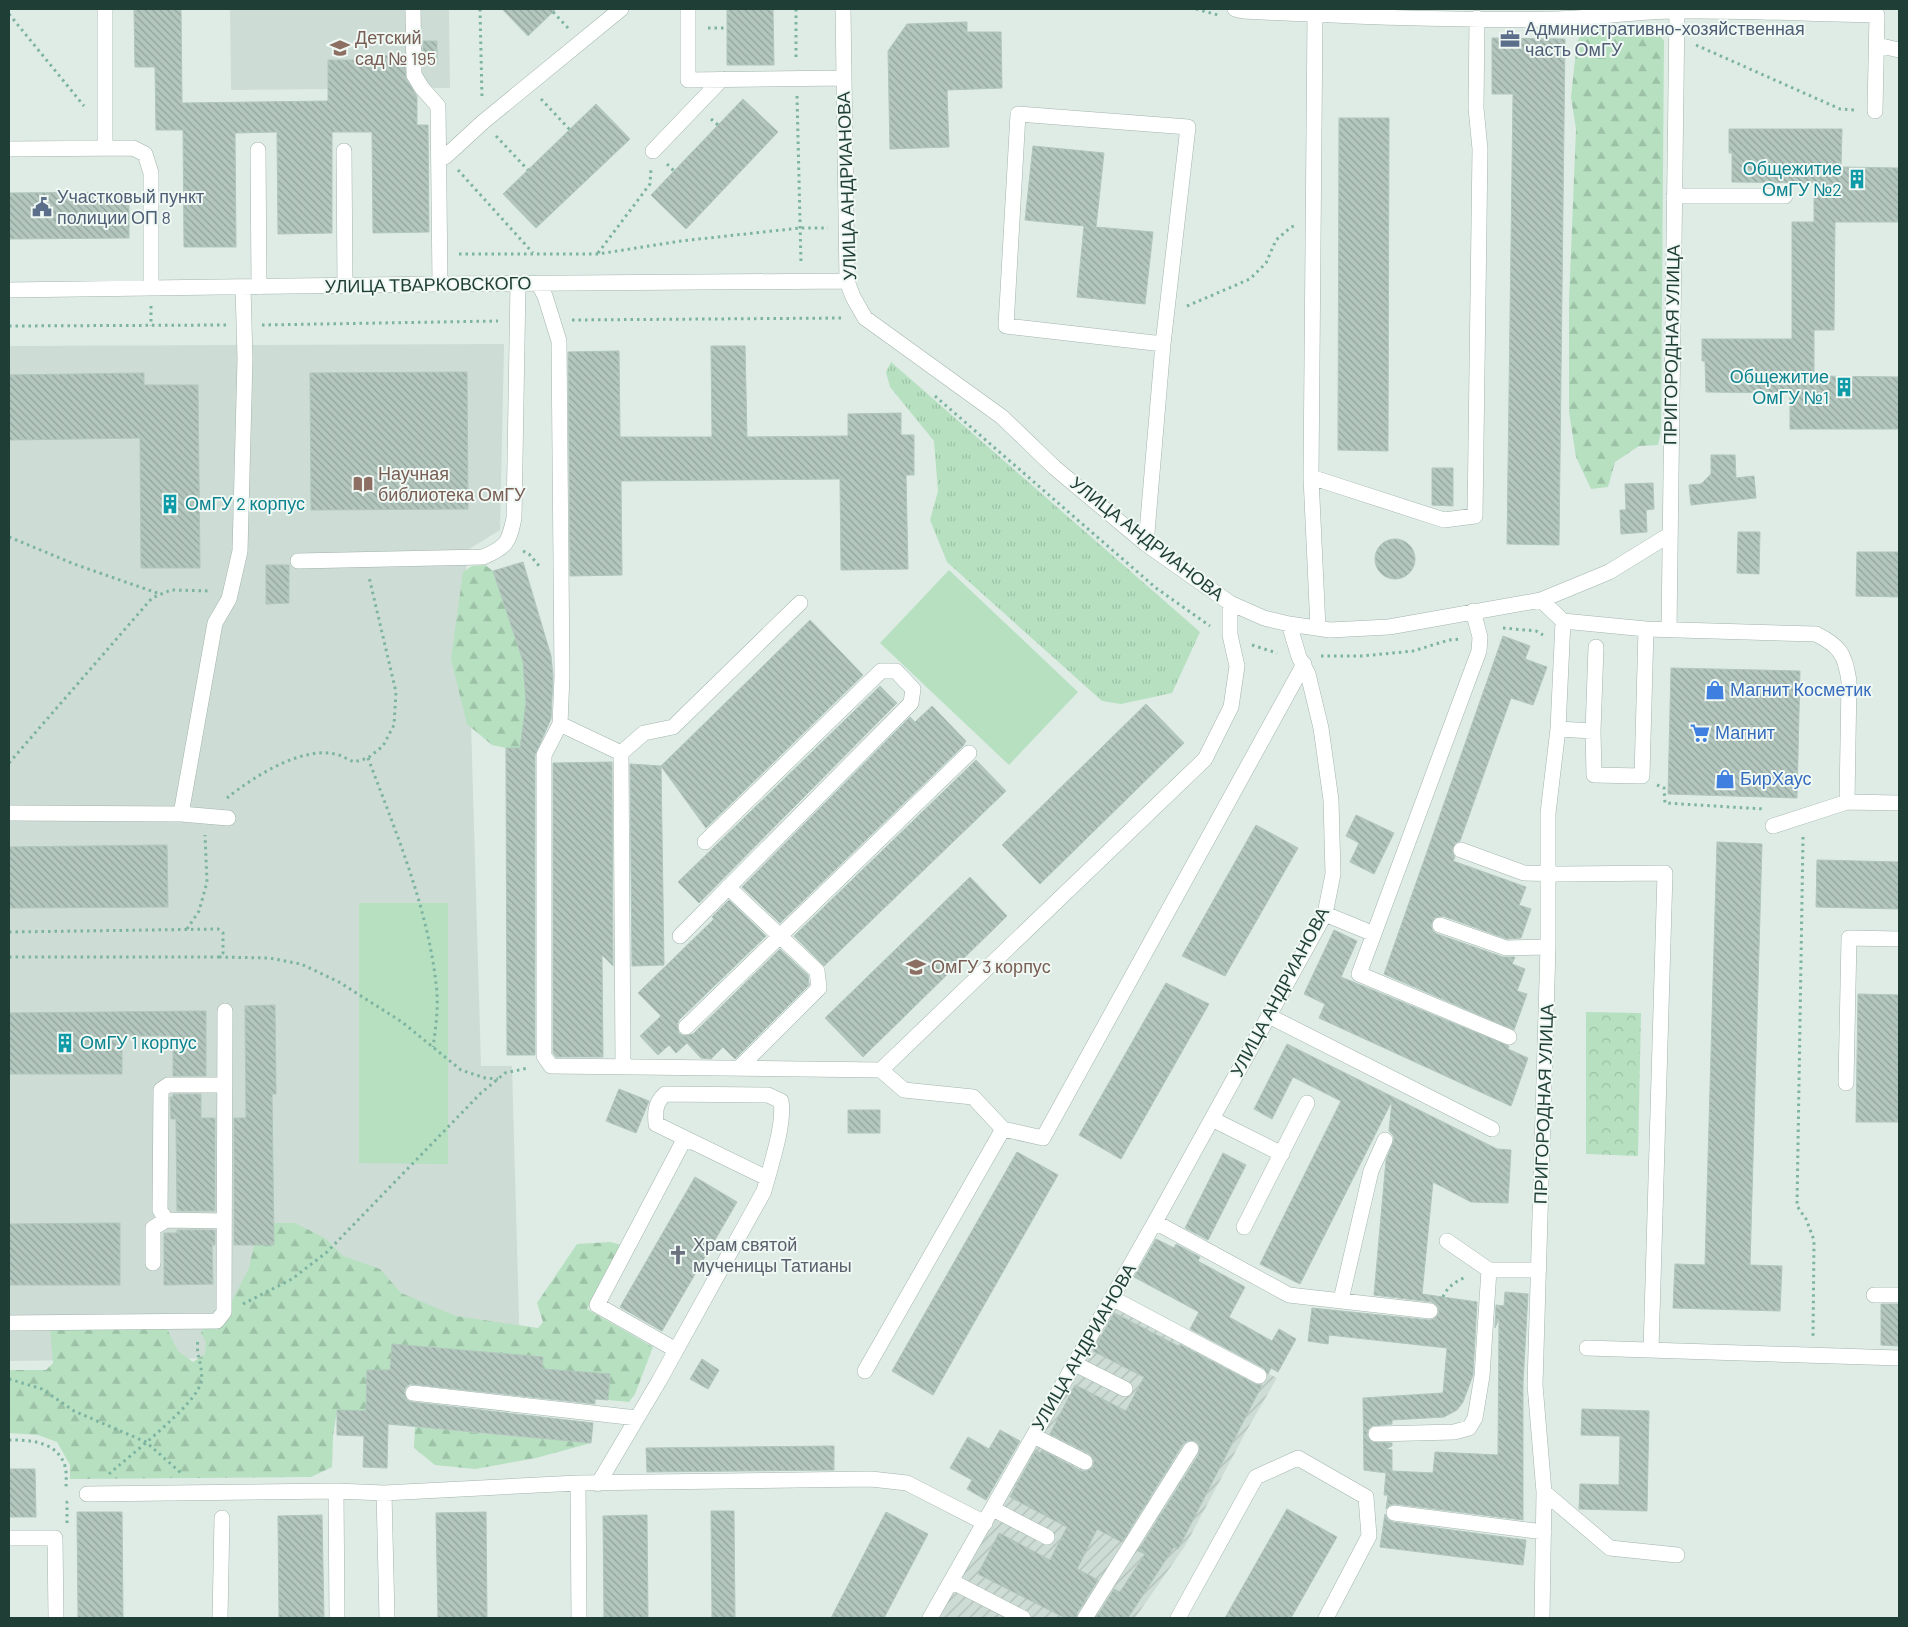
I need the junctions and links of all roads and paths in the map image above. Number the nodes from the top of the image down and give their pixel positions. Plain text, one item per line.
1 (105, 9) edge
2 (413, 9) edge
3 (480, 9) edge
4 (621, 9) edge
5 (688, 9) edge
6 (796, 9) edge
7 (844, 9) edge
8 (1235, 9) edge
9 (1635, 10) edge
10 (1687, 10) edge
11 (9, 14) edge
12 (1315, 14) junction
13 (1477, 18) junction
14 (1677, 36) junction
15 (1877, 45) junction
16 (1899, 50) edge
17 (844, 78) junction
18 (722, 79) junction
19 (796, 79) junction
20 (528, 85) junction
21 (1875, 111) joint
22 (482, 122) junction
23 (570, 130) dead end
24 (105, 132) junction
25 (105, 148) junction
26 (9, 149) edge
27 (258, 150) dead end
28 (344, 151) dead end
29 (654, 151) joint
30 (442, 158) junction
31 (528, 170) dead end
32 (1674, 196) junction
33 (1785, 196) dead end
34 (1314, 224) junction
35 (800, 228) junction
36 (829, 228) dead end
37 (533, 254) junction
38 (598, 254) junction
39 (439, 255) junction
40 (801, 268) dead end
41 (847, 281) junction
42 (440, 284) junction
43 (518, 284) junction
44 (538, 284) junction
45 (345, 286) junction
46 (243, 287) junction
47 (259, 287) junction
48 (151, 288) junction
49 (9, 290) edge
50 (1167, 309) junction
51 (245, 325) junction
52 (9, 326) edge
53 (1163, 344) junction
54 (928, 389) dead end
55 (1310, 477) junction
56 (1669, 535) junction
57 (9, 537) edge
58 (507, 541) junction
59 (1146, 544) junction
60 (367, 559) junction
61 (298, 561) dead end
62 (544, 572) dead end
63 (161, 594) junction
64 (229, 599) junction
65 (1541, 600) junction
66 (800, 603) dead end
67 (1230, 603) junction
68 (1473, 612) junction
69 (1563, 620) junction
70 (1289, 624) junction
71 (1318, 628) junction
72 (1646, 630) junction
73 (1669, 630) junction
74 (1230, 635) junction
75 (1480, 637) junction
76 (1561, 643) junction
77 (1596, 647) dead end
78 (1301, 660) junction
79 (560, 724) junction
80 (1558, 729) junction
81 (1593, 731) junction
82 (621, 753) junction
83 (969, 753) dead end
84 (368, 758) junction
85 (9, 763) edge
86 (1642, 776) junction
87 (226, 799) dead end
88 (1847, 802) junction
89 (1899, 803) edge
90 (1771, 809) dead end
91 (9, 813) edge
92 (181, 814) junction
93 (1803, 817) junction
94 (228, 818) dead end
95 (1773, 826) dead end
96 (205, 829) dead end
97 (705, 842) dead end
98 (1461, 850) dead end
99 (1549, 873) junction
100 (728, 888) junction
101 (1325, 914) junction
102 (1440, 925) dead end
103 (186, 930) junction
104 (9, 932) edge
105 (1374, 934) junction
106 (680, 936) dead end
107 (781, 938) junction
108 (1899, 939) edge
109 (1548, 947) junction
110 (219, 957) junction
111 (9, 958) edge
112 (226, 1011) dead end
113 (1268, 1016) junction
114 (686, 1027) dead end
115 (1508, 1037) dead end
116 (433, 1048) junction
117 (551, 1066) junction
118 (623, 1067) junction
119 (738, 1068) junction
120 (882, 1070) junction
121 (498, 1079) junction
122 (1846, 1084) dead end
123 (225, 1085) junction
124 (1307, 1103) dead end
125 (1212, 1119) junction
126 (1003, 1129) junction
127 (1492, 1129) dead end
128 (685, 1138) junction
129 (1384, 1140) dead end
130 (1282, 1154) junction
131 (767, 1178) junction
132 (166, 1220) junction
133 (224, 1221) junction
134 (1155, 1222) junction
135 (1244, 1227) dead end
136 (1447, 1241) dead end
137 (153, 1263) dead end
138 (1489, 1270) junction
139 (1539, 1270) junction
140 (1874, 1294) dead end
141 (1899, 1295) edge
142 (1112, 1298) junction
143 (1341, 1300) junction
144 (1430, 1311) joint
145 (224, 1312) junction
146 (211, 1321) junction
147 (9, 1323) edge
148 (1587, 1348) dead end
149 (676, 1350) junction
150 (1651, 1350) junction
151 (1813, 1355) junction
152 (1899, 1358) edge
153 (1075, 1364) junction
154 (865, 1370) dead end
155 (1259, 1376) dead end
156 (9, 1379) edge
157 (1125, 1389) dead end
158 (413, 1393) dead end
159 (637, 1418) junction
160 (1376, 1434) dead end
161 (1034, 1436) junction
162 (9, 1440) edge
163 (146, 1442) junction
164 (1190, 1449) dead end
165 (1085, 1462) dead end
166 (578, 1484) junction
167 (598, 1484) junction
168 (336, 1491) junction
169 (202, 1492) junction
170 (1544, 1492) junction
171 (384, 1493) junction
172 (87, 1494) junction
173 (67, 1502) junction
174 (993, 1509) junction
175 (1394, 1513) dead end
176 (222, 1518) dead end
177 (985, 1523) junction
178 (1544, 1532) junction
179 (1047, 1537) dead end
180 (9, 1538) edge
181 (54, 1538) junction
182 (1678, 1555) dead end
183 (951, 1582) junction
184 (56, 1618) edge
185 (220, 1618) edge
186 (337, 1618) edge
187 (387, 1618) edge
188 (579, 1618) edge
189 (930, 1618) edge
190 (1023, 1618) edge
191 (1085, 1618) edge
192 (1178, 1618) edge
193 (1326, 1618) edge
194 (1542, 1618) edge

1 - 24 street
2 - 30 street
3 - 22 path
4 - 20 street
5 - 18 street
6 - 19 path
7 - 17 street, УЛИЦА АНДРИАНОВА
8 - 12 street
9 - 10 street
9 - 13 street
10 - 14 street, ПРИГОРОДНАЯ УЛИЦА
10 - 15 street
11 - 24 path
12 - 13 street
12 - 34 street
13 - 55 street
14 - 21 path
14 - 32 street, ПРИГОРОДНАЯ УЛИЦА
15 - 16 street
15 - 21 street
17 - 19 street
17 - 41 street, УЛИЦА АНДРИАНОВА
18 - 19 street
18 - 29 street
19 - 35 path
20 - 22 street
20 - 23 path
22 - 30 street
22 - 31 path
24 - 25 street
25 - 26 street
25 - 48 street
27 - 47 street
28 - 45 street
29 - 38 path
30 - 37 path
30 - 39 street
32 - 33 street
32 - 56 street, ПРИГОРОДНАЯ УЛИЦА
34 - 50 path
34 - 55 street
35 - 36 path
35 - 38 path
35 - 40 path
37 - 38 path
37 - 39 path
39 - 42 street
41 - 44 street, УЛИЦА ТВАРКОВСКОГО
41 - 59 street, УЛИЦА АНДРИАНОВА
42 - 43 street, УЛИЦА ТВАРКОВСКОГО
42 - 45 street, УЛИЦА ТВАРКОВСКОГО
43 - 44 street, УЛИЦА ТВАРКОВСКОГО
43 - 58 street
44 - 79 street
45 - 47 street, УЛИЦА ТВАРКОВСКОГО
46 - 47 street, УЛИЦА ТВАРКОВСКОГО
46 - 48 street, УЛИЦА ТВАРКОВСКОГО
46 - 51 street
48 - 49 street, УЛИЦА ТВАРКОВСКОГО
50 - 53 street
50 - 53 street
51 - 52 path
51 - 64 street
53 - 59 street
54 - 74 path
55 - 71 street
56 - 65 street
56 - 73 street, ПРИГОРОДНАЯ УЛИЦА
57 - 63 path
58 - 60 street
58 - 62 path
59 - 67 street, УЛИЦА АНДРИАНОВА
60 - 61 street
60 - 84 path
63 - 64 path
63 - 85 path
64 - 92 street
65 - 68 street
65 - 69 street
66 - 82 street
67 - 70 street, УЛИЦА АНДРИАНОВА
67 - 74 street
68 - 71 street
68 - 75 street
69 - 72 street
69 - 76 street, ПРИГОРОДНАЯ УЛИЦА
70 - 71 street
70 - 78 street, УЛИЦА АНДРИАНОВА
72 - 73 street
72 - 86 street
73 - 88 street
74 - 78 path
74 - 120 street
75 - 76 path
75 - 78 path
75 - 105 street
76 - 80 street, ПРИГОРОДНАЯ УЛИЦА
77 - 81 street
78 - 101 street, УЛИЦА АНДРИАНОВА
78 - 126 street
79 - 82 street
79 - 117 street
80 - 81 street
80 - 99 street, ПРИГОРОДНАЯ УЛИЦА
81 - 86 street
82 - 118 street
83 - 107 street
84 - 87 path
84 - 116 path
86 - 90 path
88 - 89 street
88 - 93 street
91 - 92 street
92 - 94 street
93 - 95 street
93 - 151 path
96 - 103 path
97 - 100 street
98 - 99 street
99 - 109 street, ПРИГОРОДНАЯ УЛИЦА
99 - 150 street
100 - 106 street
100 - 107 street
101 - 105 street
101 - 113 street, УЛИЦА АНДРИАНОВА
102 - 109 street
103 - 104 path
103 - 110 path
105 - 115 street
107 - 114 street
107 - 119 street
108 - 122 street
109 - 139 street, ПРИГОРОДНАЯ УЛИЦА
110 - 111 path
110 - 116 path
112 - 123 street
113 - 125 street, УЛИЦА АНДРИАНОВА
113 - 127 street
116 - 121 path
117 - 118 street
117 - 121 path
118 - 119 street
119 - 120 street
120 - 126 street
121 - 145 path
123 - 132 street
123 - 133 street
124 - 130 street
125 - 130 street
125 - 134 street, УЛИЦА АНДРИАНОВА
126 - 154 street
128 - 131 street
128 - 131 street
128 - 149 street
129 - 143 street
130 - 135 street
131 - 149 street
132 - 133 street
132 - 137 street
133 - 145 street
134 - 142 street, УЛИЦА АНДРИАНОВА
134 - 143 street
136 - 138 street
138 - 139 street
138 - 144 path
138 - 160 street
139 - 170 street, ПРИГОРОДНАЯ УЛИЦА
140 - 141 street
142 - 153 street, УЛИЦА АНДРИАНОВА
142 - 155 street
143 - 144 street
145 - 146 street
146 - 147 street
146 - 163 path
148 - 150 street
149 - 159 street
150 - 151 street
151 - 152 street
153 - 157 street
153 - 161 street, УЛИЦА АНДРИАНОВА
156 - 163 path
158 - 159 street
159 - 167 street
161 - 165 street
161 - 174 street, УЛИЦА АНДРИАНОВА
162 - 173 path
163 - 169 path
163 - 172 path
164 - 191 street
166 - 167 street
166 - 171 street
166 - 188 street
167 - 177 street
168 - 169 street
168 - 171 street
168 - 186 street
169 - 172 street
170 - 178 street, ПРИГОРОДНАЯ УЛИЦА
170 - 182 street
171 - 187 street
172 - 173 path
173 - 181 path
174 - 177 street, УЛИЦА АНДРИАНОВА
174 - 179 street
175 - 178 street
176 - 185 street
177 - 183 street, УЛИЦА АНДРИАНОВА
178 - 194 street, ПРИГОРОДНАЯ УЛИЦА
180 - 181 street
181 - 184 street
183 - 189 street, УЛИЦА АНДРИАНОВА
183 - 190 street
192 - 193 street

